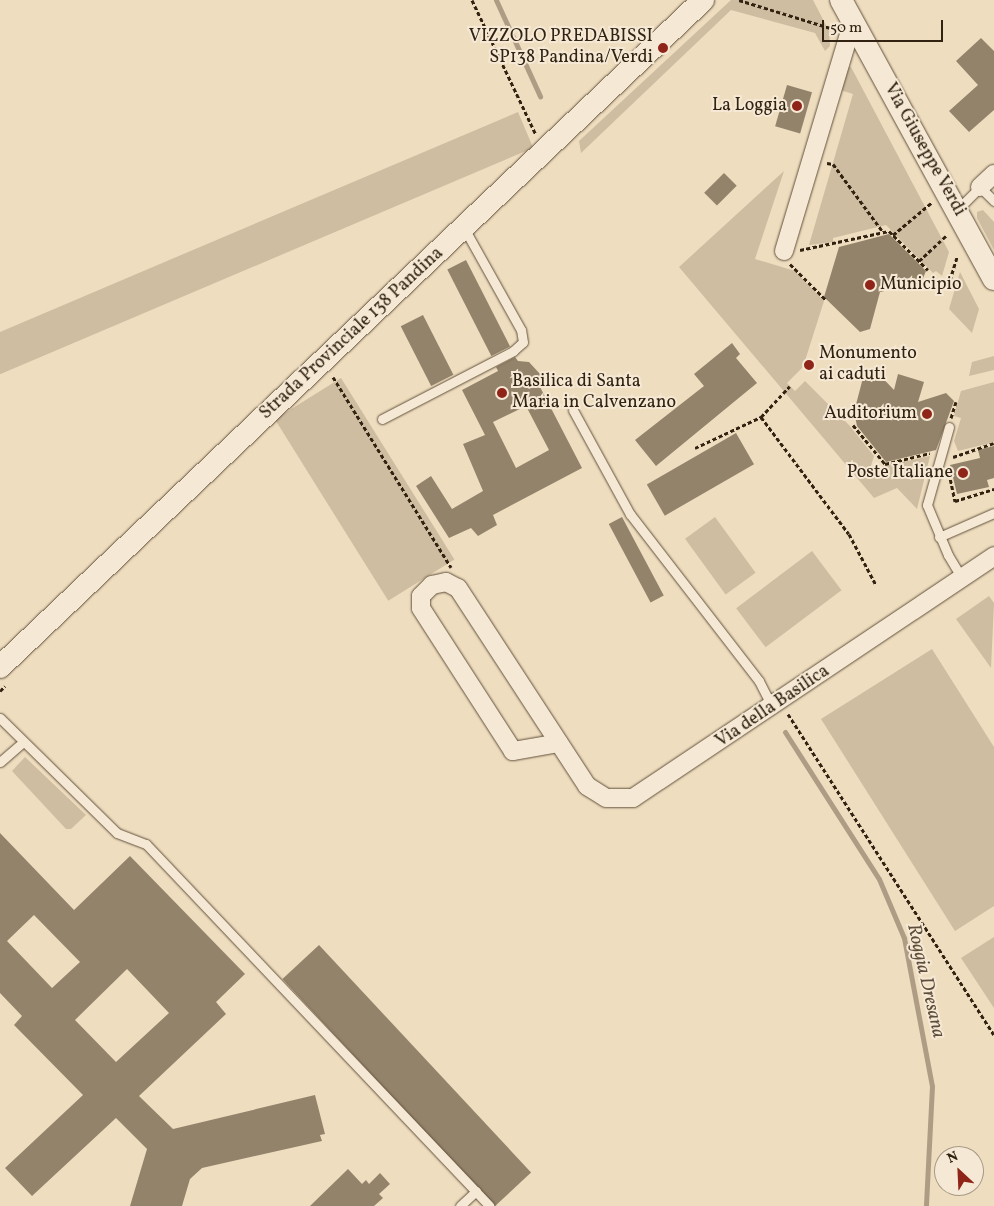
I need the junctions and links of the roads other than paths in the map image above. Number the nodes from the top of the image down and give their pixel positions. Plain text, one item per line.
1 (703, 0) edge
2 (841, 0) edge
3 (844, 25) junction
4 (994, 174) edge
5 (980, 187) junction
6 (994, 201) edge
7 (957, 210) junction
8 (464, 228) junction
9 (784, 251) road end
10 (994, 279) edge
11 (573, 410) dead end
12 (382, 419) dead end
13 (949, 427) dead end
14 (994, 513) edge
15 (939, 536) junction
16 (994, 556) edge
17 (962, 578) junction
18 (0, 667) edge
19 (776, 705) junction
20 (0, 718) edge
21 (24, 742) junction
22 (559, 744) junction
23 (0, 762) edge
24 (476, 1191) junction
25 (460, 1206) edge
26 (490, 1206) edge

1 - 8 street, Strada Provinciale 138 Pandina
2 - 3 street, Via Giuseppe Verdi
3 - 7 street, Via Giuseppe Verdi
3 - 9 street
4 - 5 street
5 - 6 lane
5 - 7 lane
7 - 10 street, Via Giuseppe Verdi
8 - 12 lane
8 - 18 street, Strada Provinciale 138 Pandina
11 - 19 lane
13 - 15 lane
14 - 15 lane
15 - 17 lane
16 - 17 street, Via della Basilica
17 - 19 street, Via della Basilica
19 - 22 street, Via della Basilica
20 - 21 lane
21 - 23 lane
21 - 24 lane
22 - 22 street, Via della Basilica
24 - 25 lane
24 - 26 lane

